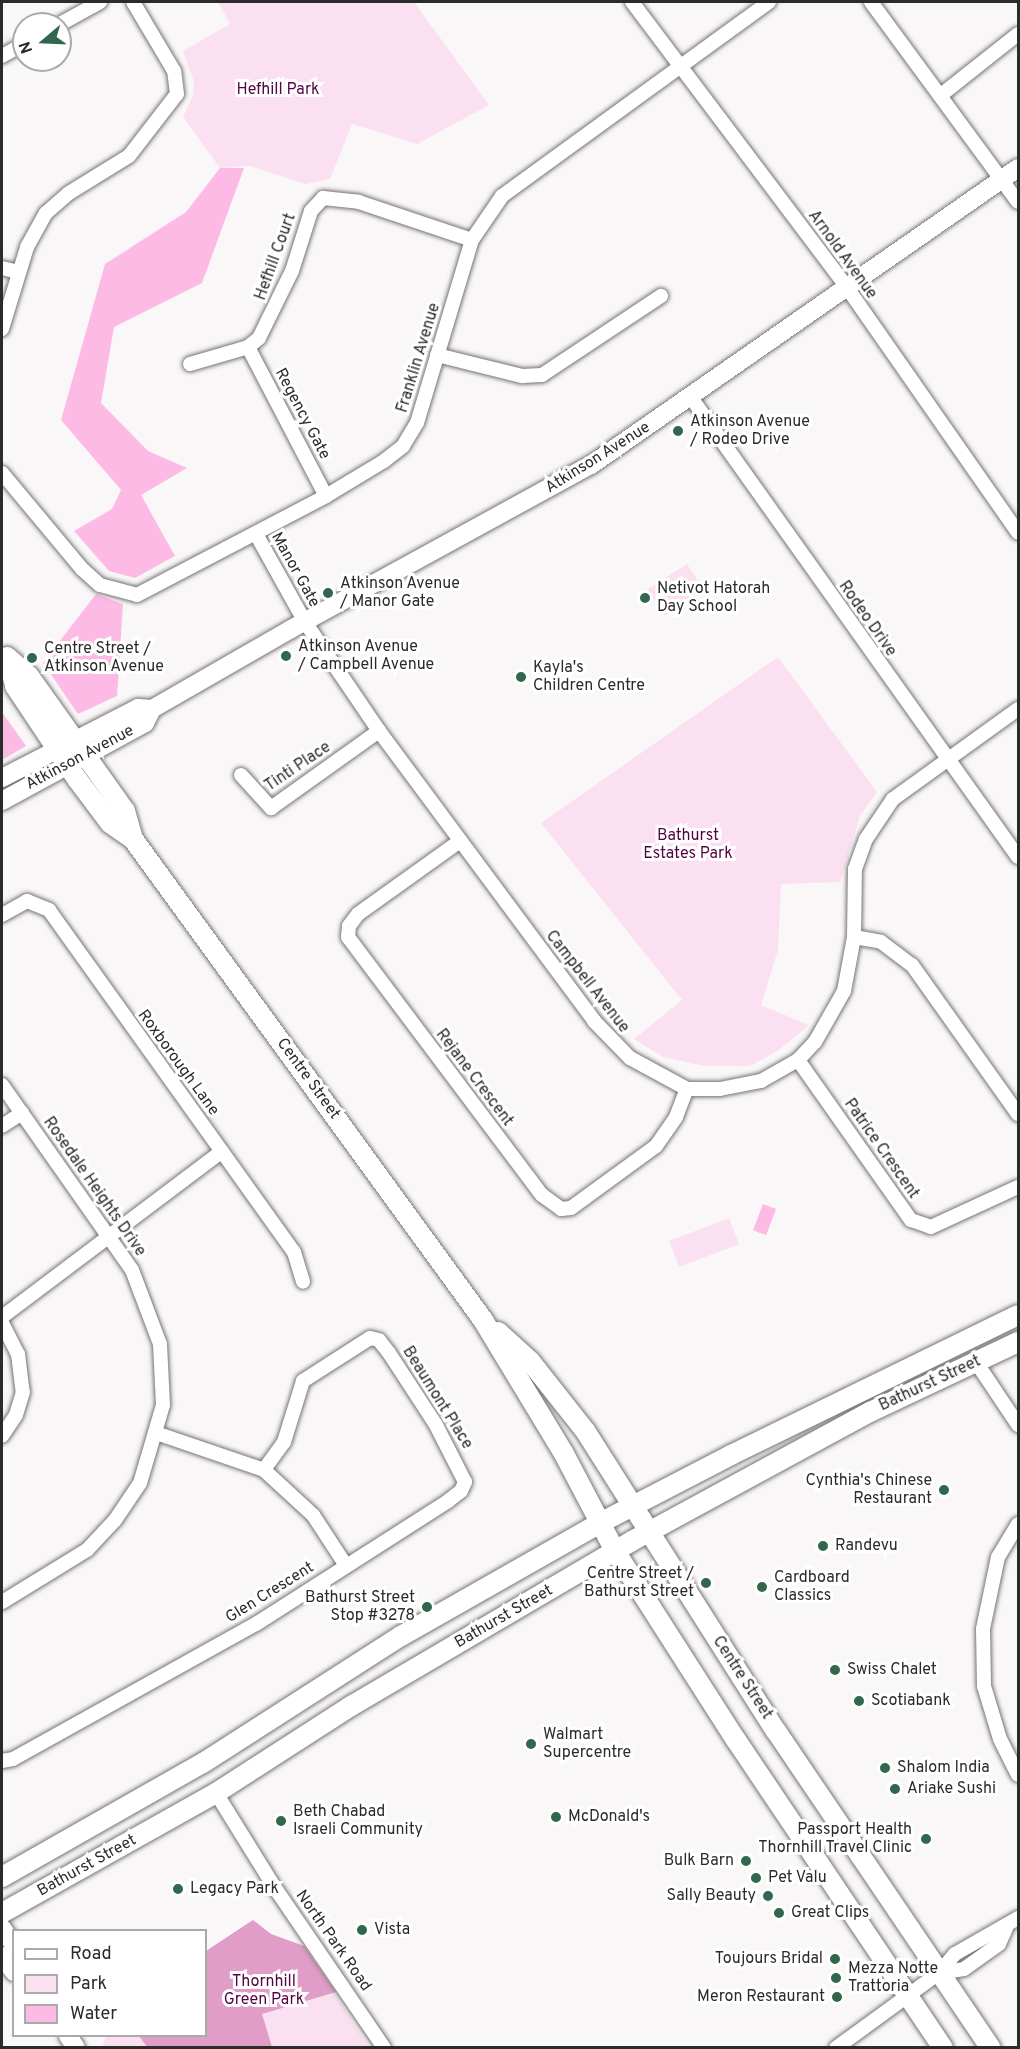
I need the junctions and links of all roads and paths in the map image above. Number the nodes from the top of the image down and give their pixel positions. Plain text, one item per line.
1 (100, 2) edge
2 (133, 2) edge
3 (632, 2) edge
4 (769, 2) edge
5 (871, 2) edge
6 (72, 17) edge
7 (1018, 34) edge
8 (680, 68) junction
9 (941, 94) junction
10 (1018, 168) edge
11 (1003, 180) junction
12 (1018, 202) edge
13 (472, 240) junction
14 (2, 268) edge
15 (18, 272) junction
16 (848, 289) junction
17 (661, 296) dead end
18 (2, 329) edge
19 (248, 347) junction
20 (437, 355) junction
21 (190, 364) dead end
22 (692, 399) junction
23 (2, 473) edge
24 (326, 496) junction
25 (1018, 533) edge
26 (256, 534) junction
27 (305, 622) junction
28 (5, 655) edge
29 (152, 709) junction
30 (1018, 709) edge
31 (379, 731) junction
32 (74, 739) junction
33 (56, 748) junction
34 (85, 755) junction
35 (948, 761) junction
36 (67, 764) junction
37 (241, 775) dead end
38 (2, 778) edge
39 (2, 801) edge
40 (133, 839) junction
41 (460, 841) junction
42 (1018, 857) edge
43 (2, 915) edge
44 (854, 937) junction
45 (798, 1060) junction
46 (2, 1085) edge
47 (687, 1089) junction
48 (22, 1113) junction
49 (1018, 1114) edge
50 (2, 1126) edge
51 (221, 1152) junction
52 (1018, 1187) edge
53 (108, 1234) junction
54 (303, 1282) dead end
55 (1018, 1315) edge
56 (2, 1317) edge
57 (483, 1320) junction
58 (2, 1323) edge
59 (1018, 1342) edge
60 (976, 1362) junction
61 (1018, 1425) edge
62 (156, 1433) junction
63 (2, 1436) edge
64 (264, 1470) junction
65 (632, 1508) junction
66 (598, 1524) junction
67 (1018, 1524) edge
68 (648, 1533) junction
69 (615, 1551) junction
70 (345, 1564) junction
71 (2, 1602) edge
72 (2, 1761) edge
73 (1018, 1775) edge
74 (216, 1793) junction
75 (2, 1877) edge
76 (2, 1913) edge
77 (1018, 1918) edge
78 (2, 1928) edge
79 (12, 1942) edge
80 (2, 1956) edge
81 (12, 1969) edge
82 (939, 1973) junction
83 (909, 1995) junction
84 (384, 2048) edge
85 (836, 2048) edge
86 (943, 2048) edge
87 (991, 2048) edge

1 - 6 street
2 - 15 street
3 - 8 street, Arnold Avenue
4 - 8 street, Franklin Avenue
5 - 9 street
7 - 9 street
8 - 13 street, Franklin Avenue
8 - 16 street, Arnold Avenue
9 - 11 street
10 - 11 street, Atkinson Avenue
11 - 12 street
11 - 16 street, Atkinson Avenue
13 - 19 street, Hefhill Court
13 - 20 street, Franklin Avenue
14 - 15 street
15 - 18 street
16 - 22 street, Atkinson Avenue
16 - 25 street, Arnold Avenue
17 - 20 street
19 - 21 street
19 - 24 street, Regency Gate
20 - 24 street, Franklin Avenue
22 - 27 street, Atkinson Avenue
22 - 35 street, Rodeo Drive
23 - 26 street, Franklin Avenue
24 - 26 street, Franklin Avenue
26 - 27 street, Manor Gate
27 - 29 street, Atkinson Avenue
27 - 31 street, Campbell Avenue
28 - 32 main road, Centre Street
28 - 33 main road, Centre Street
29 - 32 street, Atkinson Avenue
29 - 34 street, Atkinson Avenue
30 - 35 street, Campbell Avenue
31 - 37 street, Tinti Place
31 - 41 street, Campbell Avenue
32 - 33 street, Atkinson Avenue
32 - 34 main road, Centre Street
33 - 36 main road, Centre Street
33 - 38 street, Atkinson Avenue
34 - 36 street, Atkinson Avenue
34 - 40 main road, Centre Street
35 - 42 street, Rodeo Drive
35 - 44 street, Campbell Avenue
36 - 39 street, Atkinson Avenue
36 - 40 main road, Centre Street
40 - 57 main road, Centre Street
41 - 47 street, Campbell Avenue
41 - 47 street, Rejane Crescent
43 - 51 street, Roxborough Lane
44 - 45 street, Campbell Avenue
44 - 49 street
45 - 47 street, Campbell Avenue
45 - 52 street, Patrice Crescent
46 - 48 street, Rosedale Heights Drive
48 - 50 street
48 - 53 street, Rosedale Heights Drive
51 - 53 street
51 - 54 street, Roxborough Lane
53 - 56 street
53 - 62 street, Rosedale Heights Drive
55 - 65 main road, Bathurst Street
57 - 65 main road, Centre Street
57 - 66 main road, Centre Street
58 - 63 street
59 - 60 main road, Bathurst Street
60 - 61 street
60 - 68 main road, Bathurst Street
62 - 64 street
62 - 71 street, Rosedale Heights Drive
64 - 70 street
64 - 70 street, Beaumont Place
65 - 66 main road, Bathurst Street
65 - 68 main road, Centre Street
66 - 69 main road, Centre Street
66 - 75 main road, Bathurst Street
67 - 73 street
68 - 69 main road, Bathurst Street
68 - 82 main road, Centre Street
69 - 74 main road, Bathurst Street
69 - 83 main road, Centre Street
70 - 72 street, Glen Crescent
74 - 76 main road, Bathurst Street
74 - 84 street, North Park Road
77 - 82 street
78 - 79 street
80 - 81 street
82 - 83 street
82 - 87 main road, Centre Street
83 - 85 street
83 - 86 main road, Centre Street

